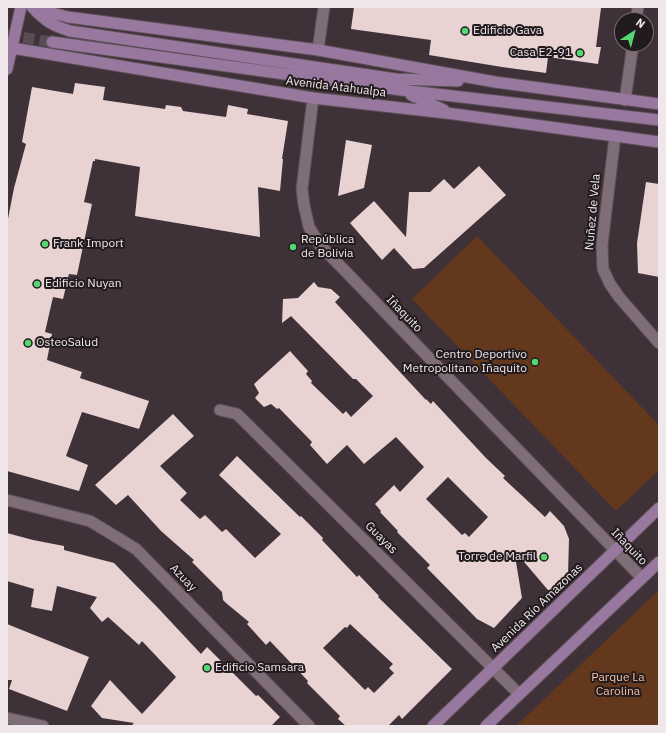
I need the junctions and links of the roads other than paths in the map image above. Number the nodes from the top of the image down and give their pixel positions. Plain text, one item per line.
1 (21, 7) edge
2 (32, 7) edge
3 (44, 7) edge
4 (324, 7) edge
5 (52, 42) tunnel mouth
6 (12, 48) junction
7 (318, 50) junction
8 (632, 52) edge
9 (7, 69) edge
10 (494, 82) junction
11 (401, 90) junction
12 (313, 98) junction
13 (624, 100) junction
14 (659, 104) edge
15 (454, 114) junction
16 (659, 120) edge
17 (614, 136) junction
18 (659, 142) edge
19 (659, 343) edge
20 (220, 410) dead end
21 (7, 500) edge
22 (659, 508) edge
23 (615, 550) junction
24 (659, 562) edge
25 (642, 578) junction
26 (494, 668) junction
27 (519, 694) junction
28 (7, 718) edge
29 (43, 726) edge
30 (309, 726) edge
31 (434, 726) edge
32 (486, 726) edge

1 - 6 main road
2 - 10 main road
3 - 7 main road
4 - 7 street
5 - 11 main road, Avenida Atahualpa
6 - 9 main road
6 - 12 main road, Avenida Atahualpa
7 - 10 main road
8 - 13 street
10 - 13 main road
11 - 15 main road
11 - 16 main road, Avenida Atahualpa
12 - 15 main road, Avenida Atahualpa
12 - 23 street, Iñaquito
13 - 14 main road
15 - 17 main road, Avenida Atahualpa
17 - 18 main road, Avenida Atahualpa
17 - 19 street, Nuñez de Vela
20 - 26 street, Guayas
21 - 30 street, Azuay
22 - 23 main road, Avenida Río Amazonas
23 - 25 street, Iñaquito
23 - 26 main road, Avenida Río Amazonas
24 - 25 main road
25 - 27 main road
26 - 27 street, Guayas
26 - 31 main road, Avenida Río Amazonas
27 - 32 main road
28 - 29 street

